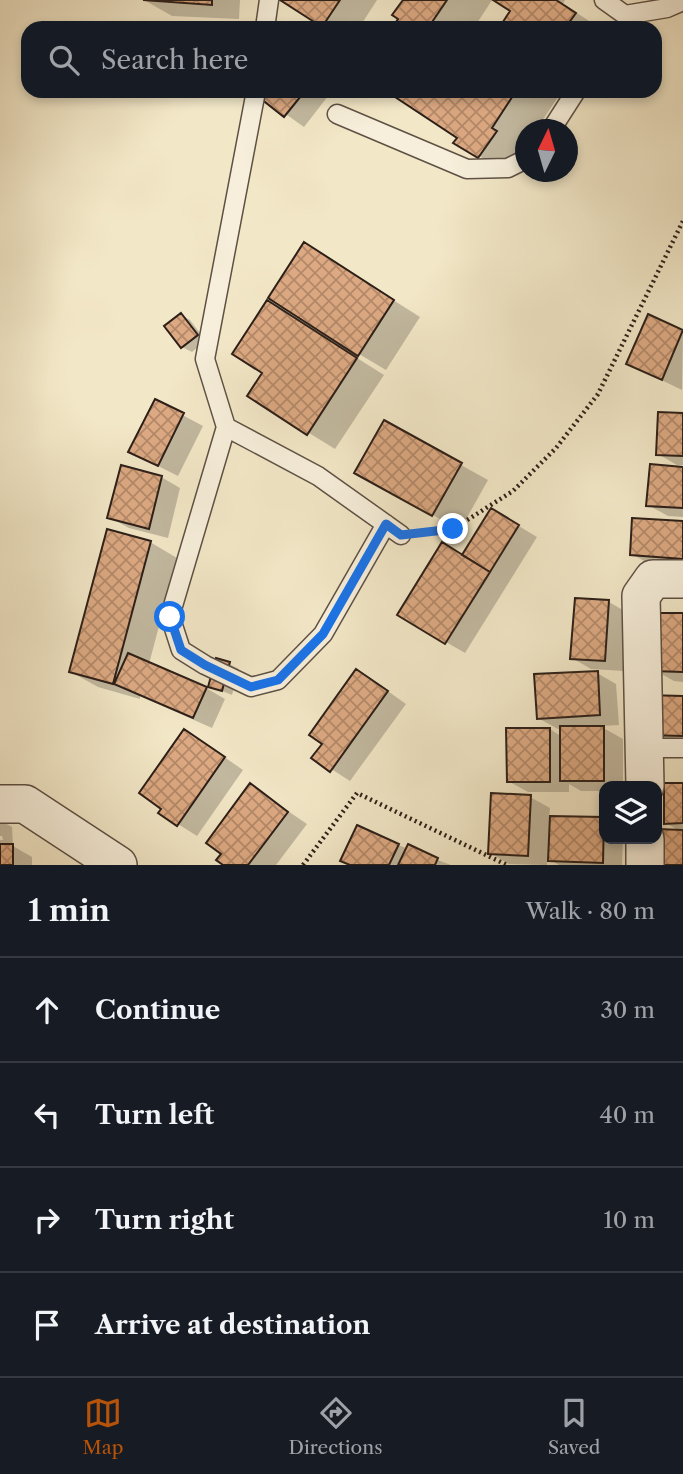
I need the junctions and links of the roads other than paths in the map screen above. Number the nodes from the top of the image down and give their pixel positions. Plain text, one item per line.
1 (269, 0) edge
2 (604, 0) edge
3 (683, 1) edge
4 (266, 21) edge
5 (620, 21) edge
6 (624, 21) edge
7 (255, 98) edge
8 (572, 98) edge
9 (337, 114) dead end
10 (558, 119) edge
11 (515, 164) edge
12 (226, 427) junction
13 (683, 579) edge
14 (644, 748) junction
15 (683, 748) edge
16 (645, 781) edge
17 (0, 804) edge
18 (645, 844) edge
19 (118, 865) edge
20 (645, 865) edge

1 - 4 lane
2 - 5 lane
3 - 6 lane
7 - 12 lane
8 - 10 lane
9 - 11 lane
12 - 12 lane
13 - 14 street
14 - 15 lane
14 - 16 street
17 - 19 street
18 - 20 street

